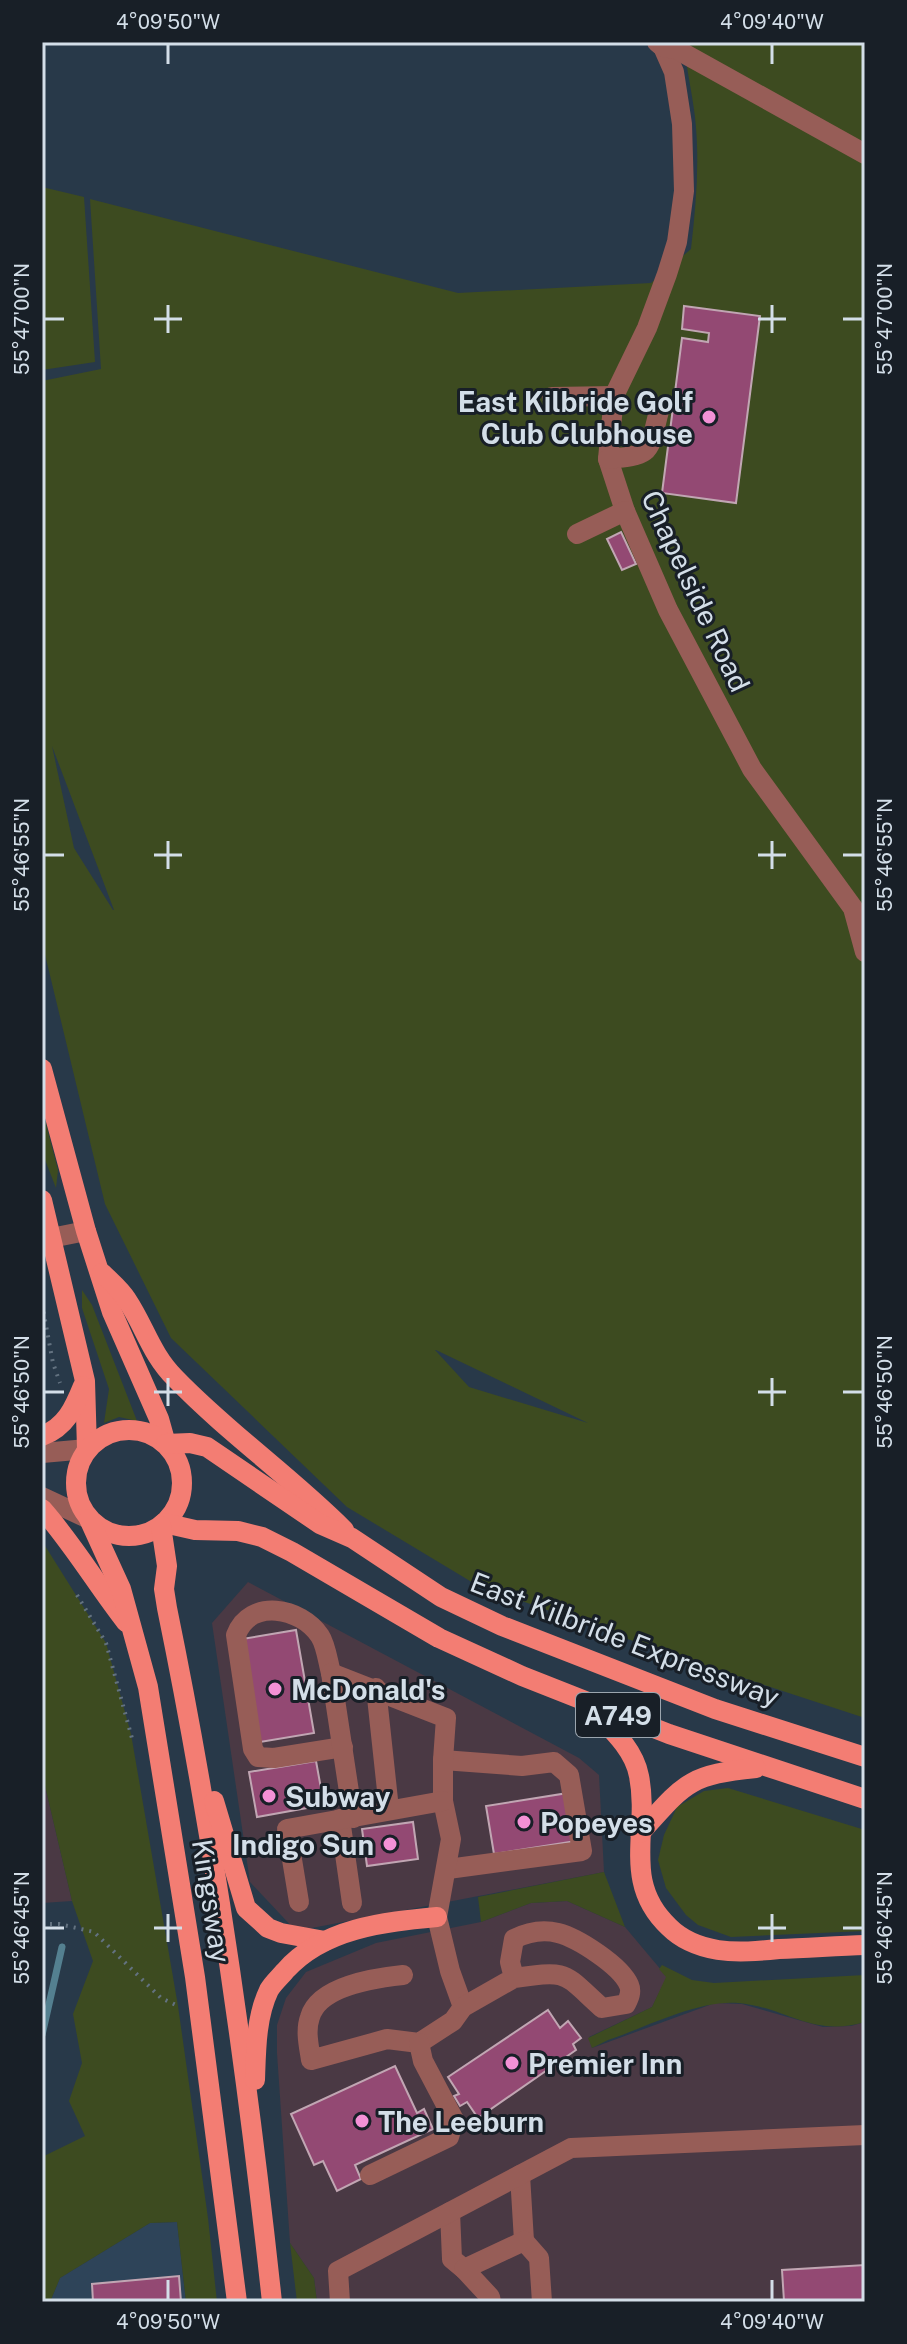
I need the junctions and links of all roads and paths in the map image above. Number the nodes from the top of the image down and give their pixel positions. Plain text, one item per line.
1 (660, 44) edge
2 (865, 154) edge
3 (614, 396) junction
4 (552, 397) dead end
5 (659, 411) dead end
6 (608, 459) junction
7 (625, 511) junction
8 (577, 534) dead end
9 (865, 952) edge
10 (42, 1069) edge
11 (42, 1200) edge
12 (86, 1231) junction
13 (51, 1238) junction
14 (100, 1271) junction
15 (42, 1304) edge
16 (85, 1381) junction
17 (59, 1393) dead end
18 (42, 1436) edge
19 (166, 1444) junction
20 (87, 1449) junction
21 (42, 1453) edge
22 (42, 1497) edge
23 (42, 1509) edge
24 (89, 1519) junction
25 (162, 1524) junction
26 (352, 1538) junction
27 (75, 1591) dead end
28 (131, 1628) junction
29 (331, 1673) junction
30 (376, 1688) junction
31 (584, 1702) junction
32 (186, 1705) junction
33 (343, 1747) junction
34 (134, 1749) dead end
35 (865, 1757) edge
36 (443, 1760) junction
37 (764, 1767) junction
38 (865, 1799) edge
39 (443, 1801) junction
40 (389, 1809) junction
41 (346, 1818) junction
42 (640, 1833) junction
43 (448, 1869) junction
44 (299, 1902) dead end
45 (352, 1903) dead end
46 (437, 1917) junction
47 (42, 1924) edge
48 (325, 1941) junction
49 (865, 1945) edge
50 (403, 1975) dead end
51 (514, 1978) junction
52 (175, 1990) dead end
53 (178, 2006) junction
54 (463, 2007) junction
55 (180, 2020) dead end
56 (419, 2043) junction
57 (252, 2132) junction
58 (865, 2135) edge
59 (370, 2175) dead end
60 (520, 2175) junction
61 (450, 2212) junction
62 (524, 2241) junction
63 (464, 2269) junction
64 (237, 2302) edge
65 (272, 2302) edge
66 (340, 2302) edge
67 (491, 2302) edge
68 (542, 2302) edge

1 - 2 street
1 - 3 street, Chapelside Road
3 - 4 street
3 - 6 street, Chapelside Road
5 - 6 street
6 - 7 street, Chapelside Road
7 - 8 street
7 - 9 street, Chapelside Road
10 - 12 main road
11 - 13 main road
12 - 13 street
12 - 14 main road
13 - 16 main road
14 - 19 main road
14 - 26 main road
15 - 17 path
16 - 18 main road
16 - 20 main road
19 - 20 main road, A749
19 - 25 main road
19 - 26 main road, East Kilbride Expressway / A749
20 - 21 street
20 - 24 main road
22 - 24 street
23 - 28 main road
24 - 25 main road, A749
24 - 28 main road, Kingsway
25 - 31 main road, A749
25 - 32 main road, Kingsway
26 - 35 main road, East Kilbride Expressway / A749
27 - 34 path
28 - 64 main road, Kingsway
29 - 30 street
29 - 33 street
29 - 33 street
30 - 36 street
30 - 40 street
31 - 37 main road, A749
31 - 42 main road
32 - 48 main road
32 - 57 main road, Kingsway
33 - 41 street
36 - 39 street
36 - 43 street
37 - 38 main road, A749
37 - 42 main road
39 - 40 street
39 - 43 street
40 - 41 street
41 - 44 street
41 - 45 street
42 - 49 main road
43 - 46 street
46 - 48 main road
46 - 54 street
47 - 53 path
48 - 57 main road
50 - 56 street
51 - 51 street
51 - 54 street
52 - 53 path
53 - 55 path
54 - 56 street
56 - 59 street
57 - 65 main road, Kingsway
58 - 60 street
60 - 61 street
60 - 62 street
61 - 63 street
61 - 66 street
62 - 63 street
62 - 68 street
63 - 67 street

